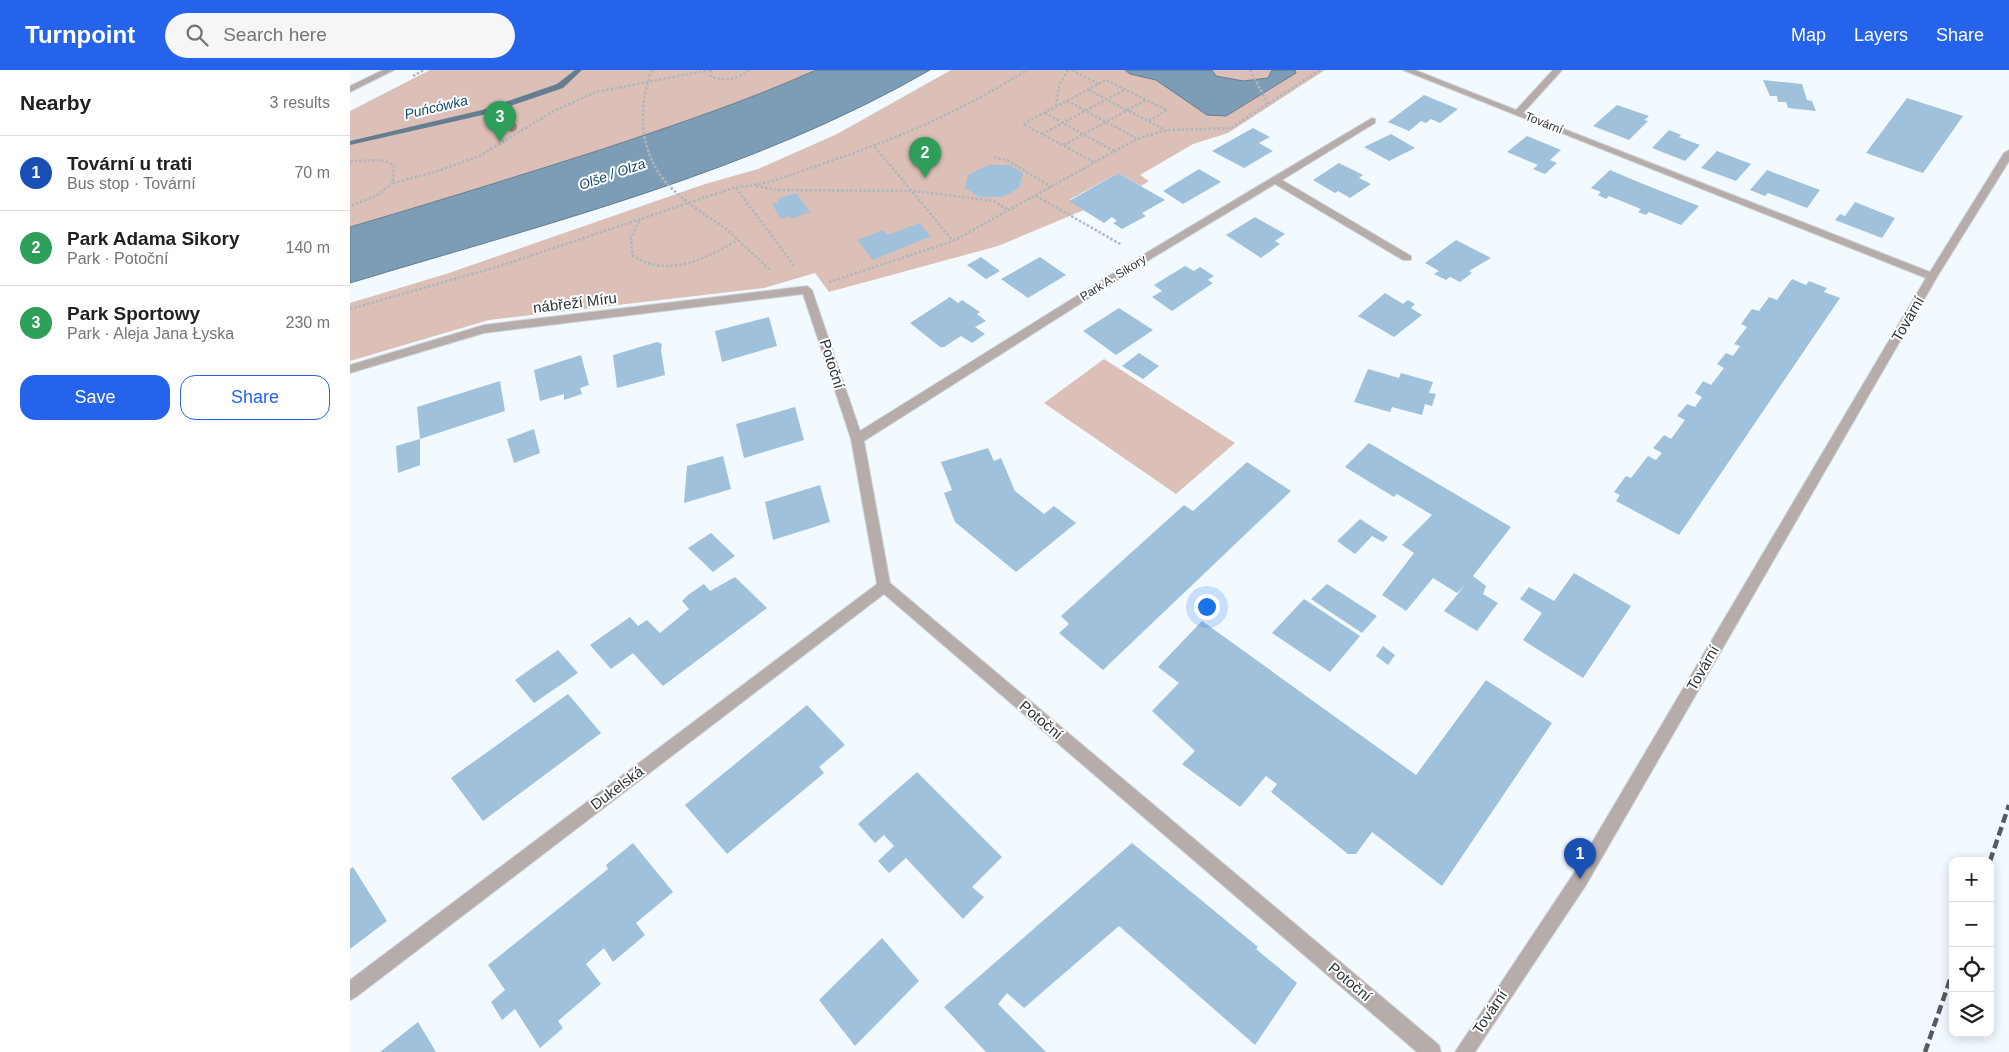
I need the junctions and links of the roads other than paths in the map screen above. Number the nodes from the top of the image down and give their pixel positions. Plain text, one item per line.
1 (390, 70) edge
2 (1407, 70) edge
3 (1558, 70) edge
4 (350, 89) edge
5 (1518, 113) junction
6 (1372, 121) dead end
7 (2009, 153) edge
8 (1275, 180) junction
9 (1145, 258) joint
10 (1408, 258) dead end
11 (1932, 277) junction
12 (807, 290) joint
13 (350, 368) edge
14 (857, 439) junction
15 (884, 586) junction
16 (350, 991) edge
17 (1432, 1052) edge
18 (1464, 1052) edge

1 - 4 street
2 - 5 street, Tovární
3 - 5 street
5 - 11 street, Tovární
6 - 8 street, Park A. Sikory
7 - 11 street, Tovární
8 - 9 street, Park A. Sikory
8 - 10 street
9 - 14 street, Park A. Sikory
11 - 18 street, Tovární
12 - 13 street, nábřeží Míru
12 - 14 street, Potoční
14 - 15 street, Potoční
15 - 16 street, Dukelská
15 - 17 street, Potoční

